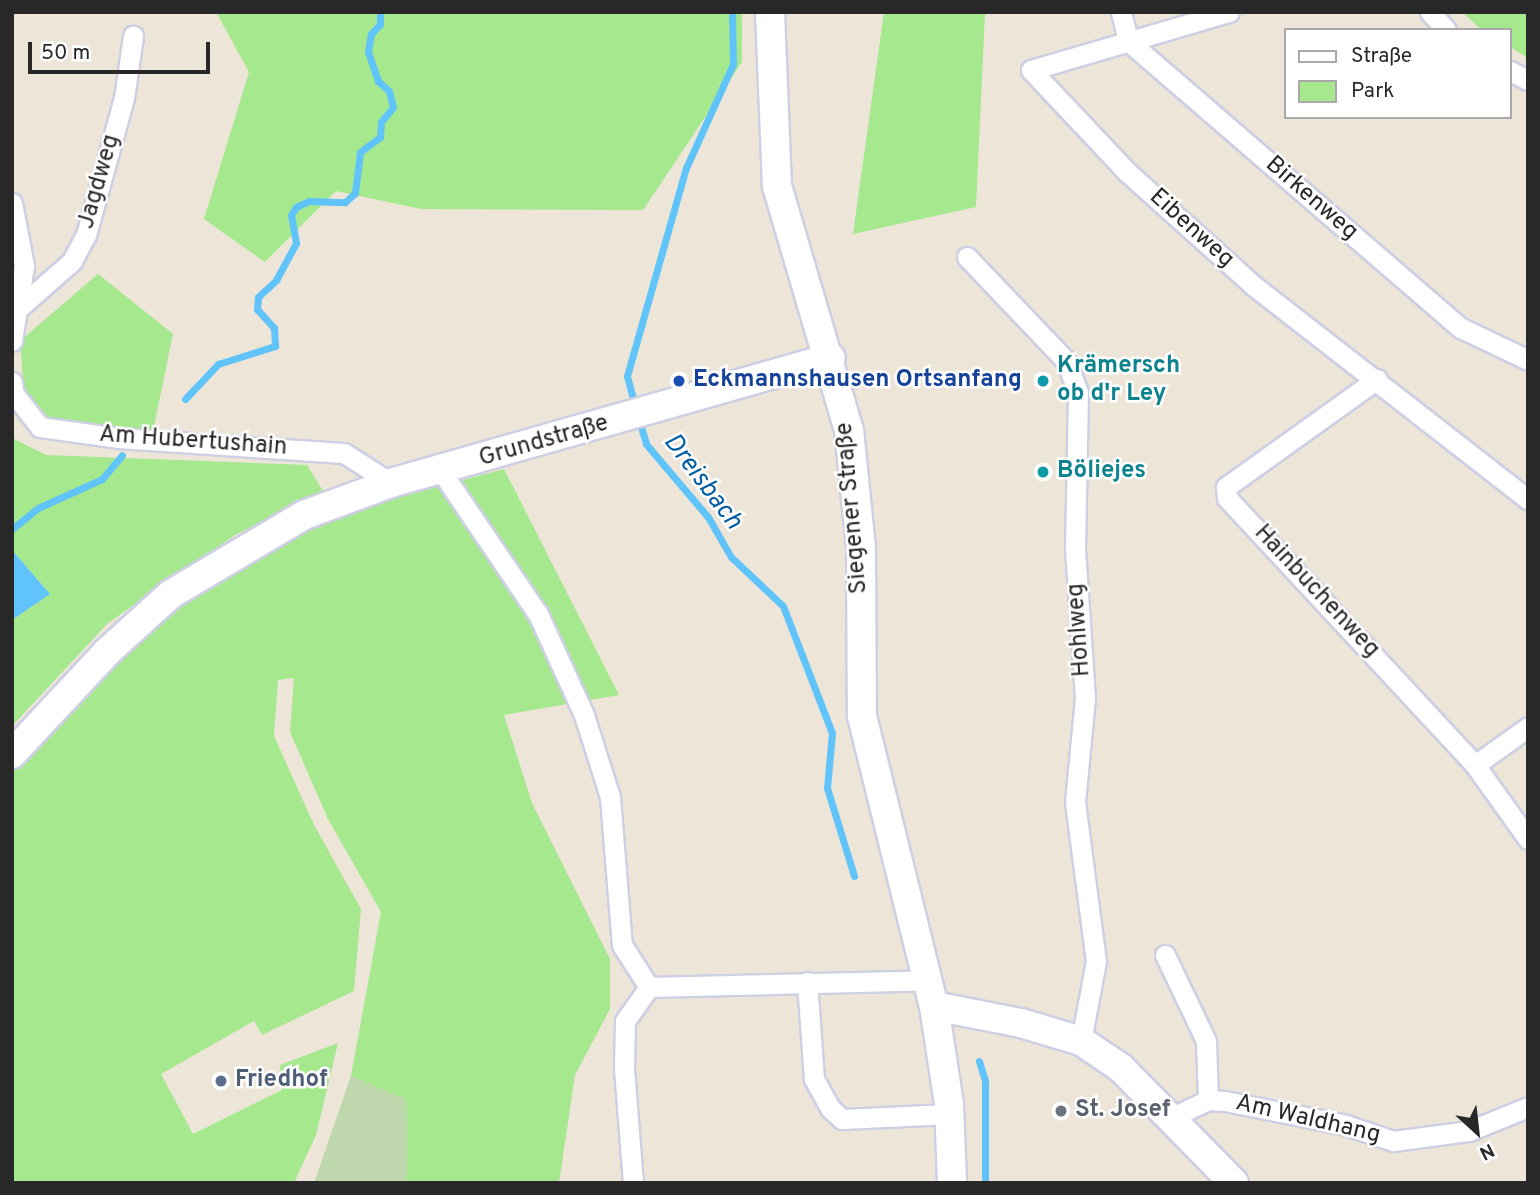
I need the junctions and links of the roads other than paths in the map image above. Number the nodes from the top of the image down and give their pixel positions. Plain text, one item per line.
1 (770, 12) edge
2 (1121, 12) edge
3 (1229, 12) edge
4 (1430, 12) edge
5 (1444, 28) edge
6 (133, 36) dead end
7 (1128, 41) junction
8 (1512, 72) edge
9 (1528, 80) edge
10 (12, 204) edge
11 (967, 257) dead end
12 (22, 305) junction
13 (12, 341) edge
14 (831, 358) junction
15 (1528, 360) edge
16 (1377, 379) junction
17 (12, 383) edge
18 (441, 471) junction
19 (391, 483) junction
20 (1528, 499) edge
21 (1528, 727) edge
22 (12, 754) edge
23 (1475, 765) junction
24 (1528, 839) edge
25 (1165, 955) dead end
26 (807, 982) junction
27 (649, 987) junction
28 (932, 993) junction
29 (1081, 1041) junction
30 (1208, 1100) junction
31 (1528, 1107) edge
32 (950, 1114) junction
33 (1170, 1118) junction
34 (633, 1183) edge
35 (952, 1183) edge
36 (1234, 1183) edge

1 - 14 main road, Siegener Straße
2 - 7 street
3 - 7 street, Eibenweg
4 - 5 street
6 - 12 street, Jagdweg
7 - 15 street, Birkenweg
7 - 16 street, Eibenweg
8 - 9 street
10 - 12 street
11 - 29 street, Hohlweg
12 - 13 street
14 - 18 main road, Grundstraße
14 - 28 main road, Siegener Straße
16 - 20 street, Eibenweg
16 - 23 street, Hainbuchenweg
17 - 19 street, Am Hubertushain
18 - 19 main road, Grundstraße
18 - 27 street
19 - 22 main road, Grundstraße
21 - 23 street
23 - 24 street, Hainbuchenweg
25 - 30 street
26 - 27 street
26 - 28 street
26 - 32 street
27 - 34 street
28 - 29 main road
28 - 32 main road, Siegener Straße
29 - 33 main road
30 - 31 street, Am Waldhang
30 - 33 street, Am Waldhang
32 - 35 main road, Siegener Straße
33 - 36 main road

